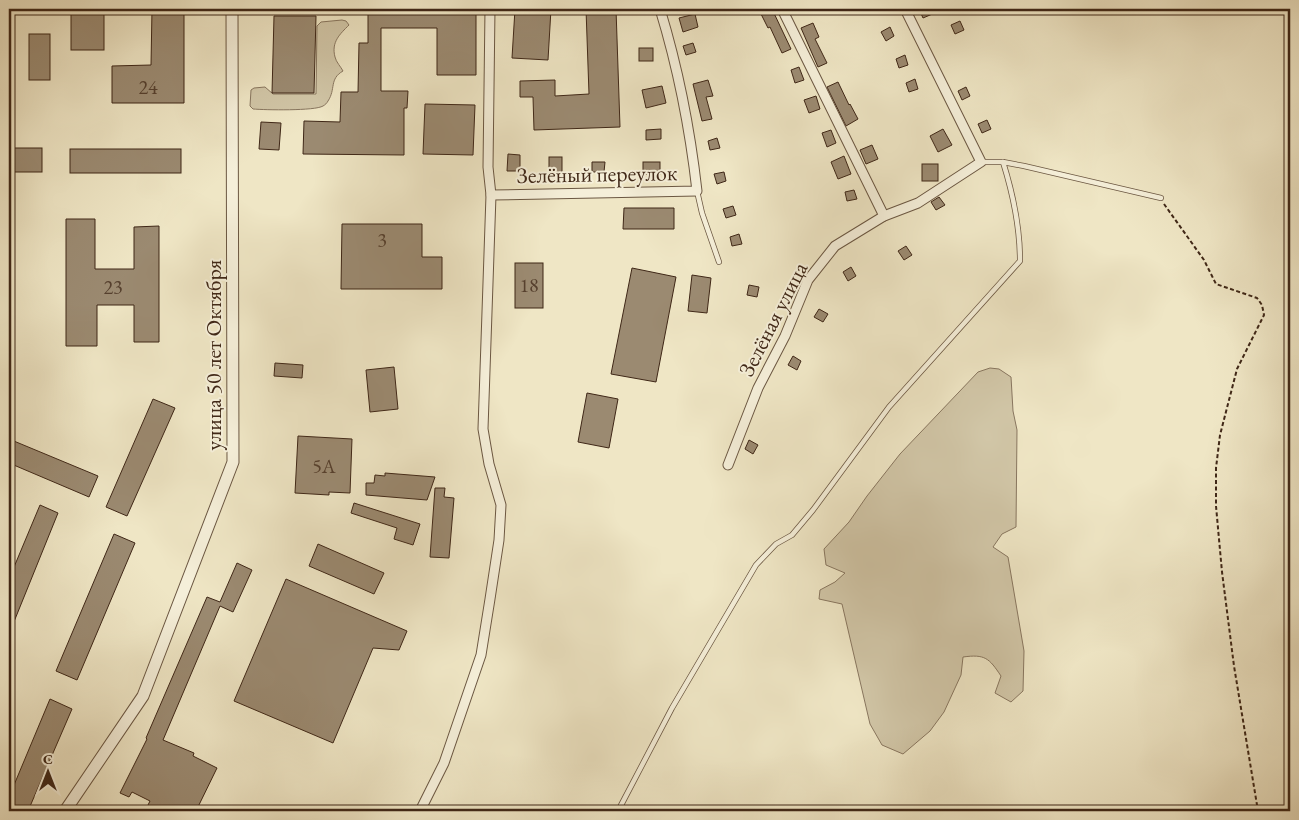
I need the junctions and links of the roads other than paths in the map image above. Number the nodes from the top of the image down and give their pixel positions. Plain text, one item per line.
1 (232, 9) edge
2 (490, 9) edge
3 (660, 9) edge
4 (782, 9) edge
5 (905, 9) edge
6 (981, 162) junction
7 (1004, 162) junction
8 (697, 191) junction
9 (492, 195) junction
10 (1161, 198) road end
11 (884, 216) junction
12 (719, 262) dead end
13 (728, 465) dead end
14 (65, 811) edge
15 (420, 811) edge
16 (618, 811) edge

1 - 14 street, улица 50 лет Октября
2 - 9 street
3 - 8 street, Зелёный переулок
4 - 11 street
5 - 6 street
6 - 7 lane
6 - 11 street, Зелёная улица
7 - 10 lane
7 - 16 lane
8 - 9 street, Зелёный переулок
8 - 12 lane
9 - 15 street
11 - 13 street, Зелёная улица

